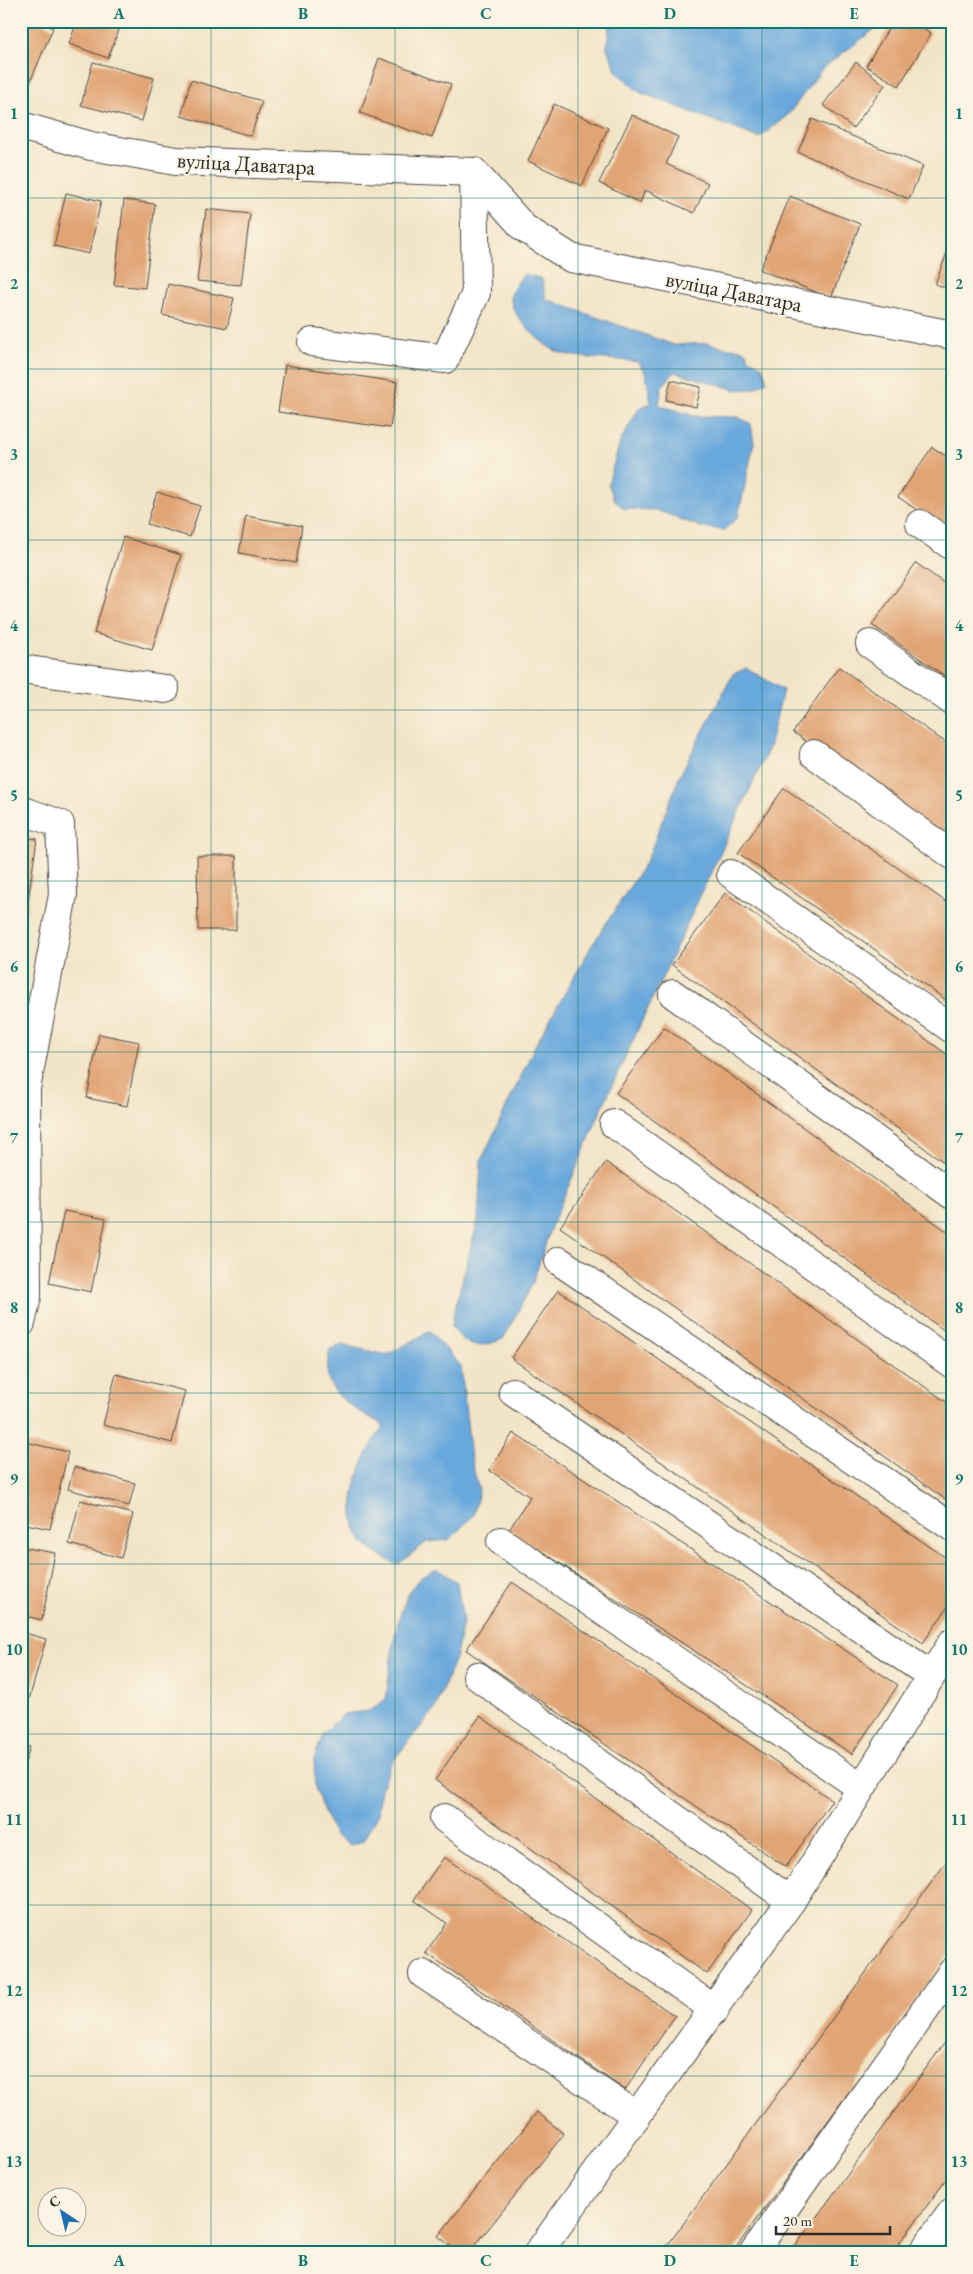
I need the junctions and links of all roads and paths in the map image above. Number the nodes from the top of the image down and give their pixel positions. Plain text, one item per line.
1 (21, 126) edge
2 (474, 172) junction
3 (952, 334) edge
4 (312, 342) dead end
5 (920, 524) dead end
6 (952, 546) edge
7 (870, 644) dead end
8 (21, 669) edge
9 (165, 690) dead end
10 (952, 702) edge
11 (814, 754) dead end
12 (21, 810) edge
13 (952, 855) edge
14 (731, 874) dead end
15 (673, 994) dead end
16 (952, 1029) edge
17 (614, 1124) dead end
18 (952, 1195) edge
19 (559, 1261) dead end
20 (21, 1323) edge
21 (952, 1364) edge
22 (513, 1392) dead end
23 (952, 1527) edge
24 (501, 1541) dead end
25 (952, 1643) edge
26 (930, 1675) junction
27 (477, 1676) dead end
28 (860, 1787) junction
29 (444, 1818) dead end
30 (791, 1901) junction
31 (952, 1972) edge
32 (423, 1974) dead end
33 (715, 2010) junction
34 (637, 2116) junction
35 (952, 2212) edge
36 (538, 2253) edge
37 (753, 2253) edge
38 (922, 2253) edge

1 - 2 street, вуліца Даватара
2 - 3 street, вуліца Даватара
2 - 4 street
5 - 6 street
7 - 10 street
8 - 9 street
11 - 13 street
12 - 20 street
14 - 16 street
15 - 18 street
17 - 21 street
19 - 23 street
22 - 26 street
24 - 28 street
25 - 26 street
26 - 28 street
27 - 30 street
28 - 30 street
29 - 33 street
30 - 33 street
31 - 37 street
32 - 34 street
33 - 34 street
34 - 36 street
35 - 38 street

